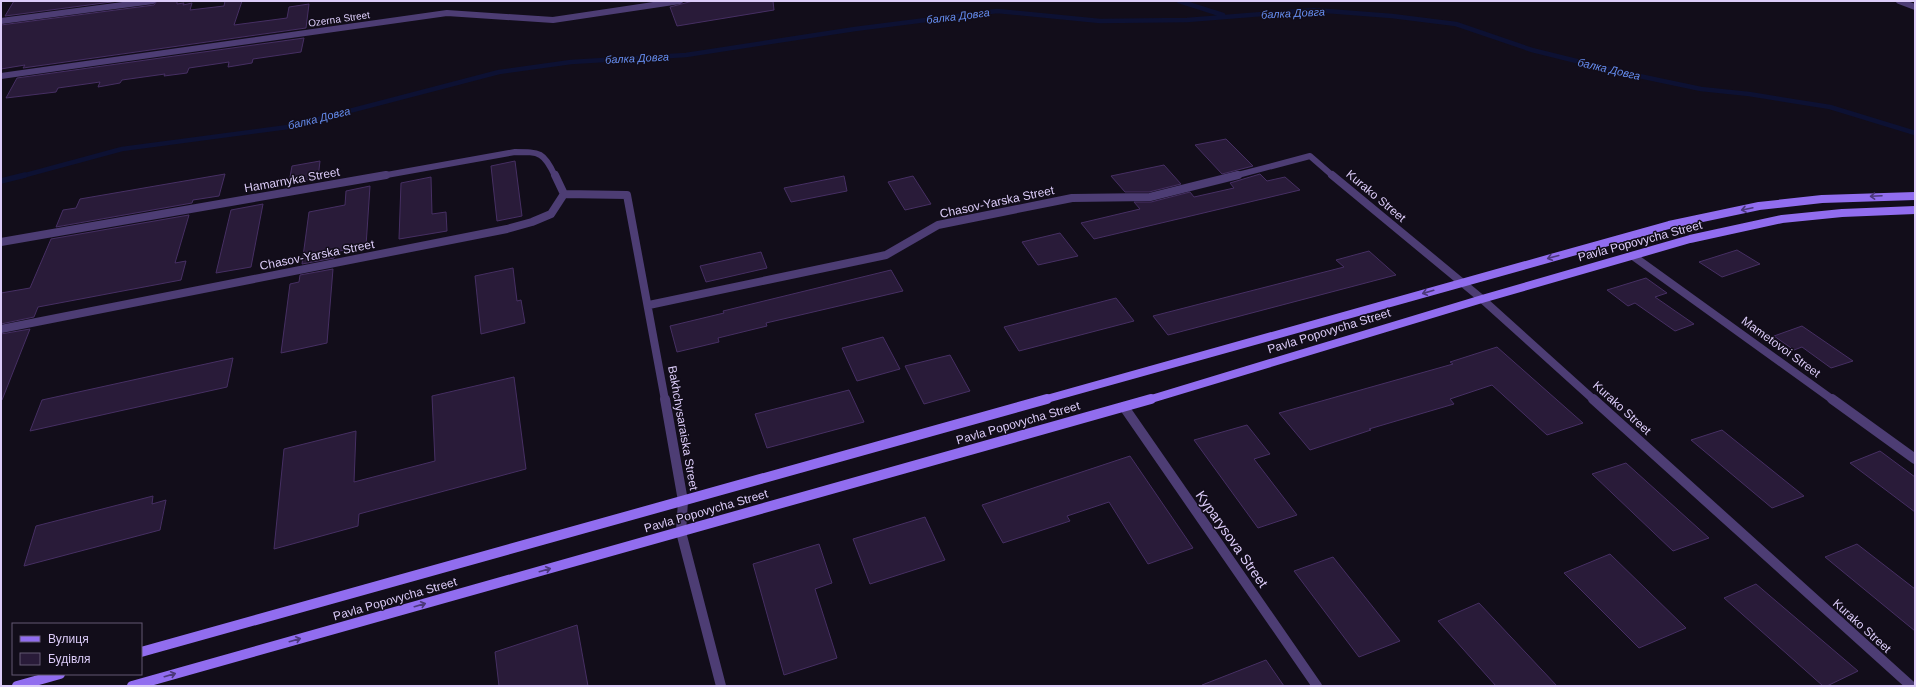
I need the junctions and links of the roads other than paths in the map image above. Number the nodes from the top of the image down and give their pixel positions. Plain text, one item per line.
1 (154, 1) edge
2 (680, 1) edge
3 (1899, 1) edge
4 (1915, 7) edge
5 (1, 21) edge
6 (1, 76) edge
7 (1310, 156) joint
8 (564, 194) junction
9 (1915, 196) edge
10 (1915, 210) edge
11 (1, 242) edge
12 (1633, 256) junction
13 (1462, 282) junction
14 (1482, 299) junction
15 (649, 306) junction
16 (1, 329) edge
17 (1124, 407) junction
18 (1915, 458) edge
19 (683, 501) junction
20 (681, 532) junction
21 (142, 652) edge
22 (56, 675) edge
23 (17, 686) edge
24 (132, 686) edge
25 (721, 686) edge
26 (1317, 686) edge
27 (1911, 686) edge

1 - 5 street
2 - 6 street, Ozerna Street
3 - 4 street
7 - 13 street, Kurako Street
7 - 15 street, Chasov-Yarska Street
8 - 11 street, Hamarnyka Street
8 - 15 street, Bakhchysaraiska Street
8 - 16 street, Chasov-Yarska Street
9 -> 13 main road, Pavla Popovycha Street
10 - 12 main road, Pavla Popovycha Street
12 - 14 main road, Pavla Popovycha Street
12 - 18 street, Mametovoi Street
13 - 14 street, Kurako Street
13 -> 19 main road, Pavla Popovycha Street
14 - 17 main road, Pavla Popovycha Street
14 - 27 street, Kurako Street
15 - 19 street, Bakhchysaraiska Street
17 - 20 main road, Pavla Popovycha Street
17 - 26 street, Kyparysova Street
19 - 20 street, Bakhchysaraiska Street
19 - 21 main road, Pavla Popovycha Street
24 -> 20 main road, Pavla Popovycha Street
20 - 25 street, Bakhchysaraiska Street
22 - 23 main road

